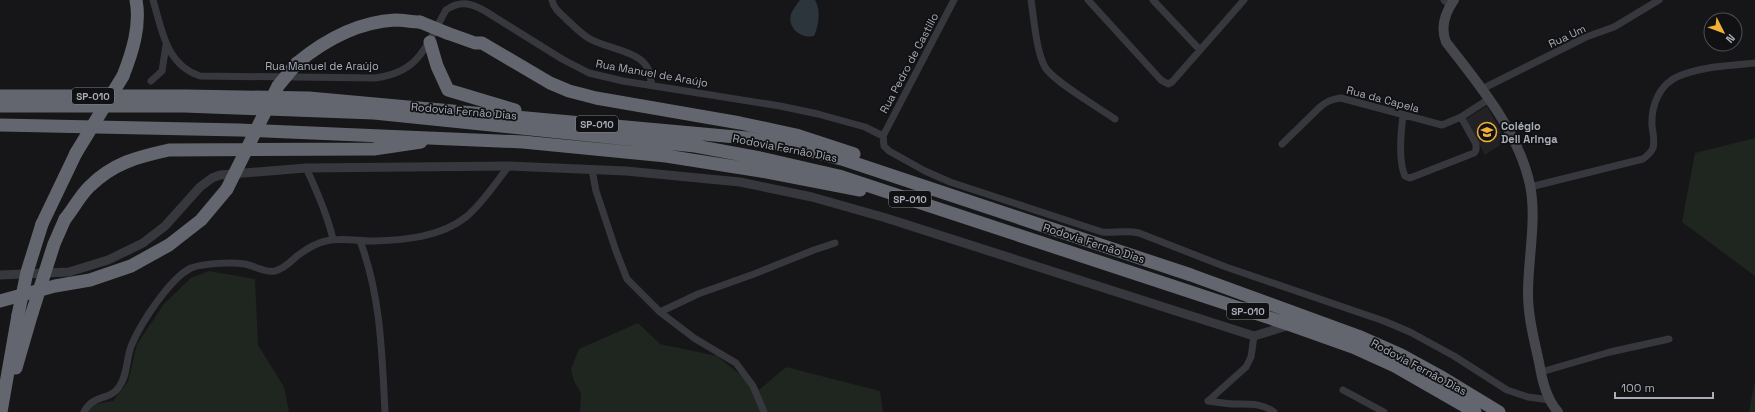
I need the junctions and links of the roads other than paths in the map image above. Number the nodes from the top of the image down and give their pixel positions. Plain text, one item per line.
1 (136, 0) edge
2 (153, 0) edge
3 (552, 0) edge
4 (954, 0) edge
5 (1031, 0) edge
6 (1088, 0) edge
7 (1154, 0) edge
8 (1243, 0) edge
9 (1659, 0) edge
10 (472, 2) edge
11 (1449, 2) edge
12 (430, 42) junction
13 (166, 43) junction
14 (1200, 50) junction
15 (1755, 63) edge
16 (151, 81) dead end
17 (651, 85) junction
18 (1482, 89) junction
19 (0, 96) edge
20 (1489, 99) junction
21 (0, 106) edge
22 (1403, 115) junction
23 (1461, 117) junction
24 (547, 119) junction
25 (1115, 119) dead end
26 (0, 125) edge
27 (883, 136) junction
28 (435, 137) junction
29 (1282, 144) dead end
30 (784, 145) junction
31 (852, 153) junction
32 (509, 166) junction
33 (306, 168) junction
34 (592, 170) junction
35 (1530, 186) junction
36 (920, 202) junction
37 (997, 211) junction
38 (333, 239) junction
39 (360, 241) junction
40 (835, 243) dead end
41 (0, 274) edge
42 (0, 301) edge
43 (660, 312) junction
44 (1292, 325) junction
45 (1254, 336) junction
46 (1669, 339) dead end
47 (1541, 372) junction
48 (8, 382) junction
49 (1343, 390) dead end
50 (1550, 400) junction
51 (1380, 411) edge
52 (1, 412) edge
53 (84, 412) edge
54 (385, 412) edge
55 (764, 412) edge
56 (1274, 412) edge
57 (1475, 412) edge
58 (1499, 412) edge
59 (1558, 412) edge

1 - 48 highway, bridge
2 - 13 street, Rua Manuel de Araújo
3 - 17 street
4 - 27 street, Rua Pedro de Castillo
5 - 25 street
6 - 14 street
7 - 14 street
8 - 14 street
9 - 18 street, Rua Um
10 - 12 street, Rua Manuel de Araújo
10 - 17 street, Rua Manuel de Araújo
11 - 18 main road
12 - 13 street, Rua Manuel de Araújo
12 - 24 highway
13 - 16 street
15 - 35 street
17 - 27 street, Rua Manuel de Araújo
18 - 20 main road
19 - 24 highway, Rodovia Fernão Dias / SP-010
20 - 23 street, Rua da Capela
20 - 35 main road
21 - 36 highway, Rodovia Fernão Dias / SP-010
22 - 23 street, Rua da Capela
22 - 23 street
22 - 29 street, Rua da Capela
24 - 30 highway, Rodovia Fernão Dias / SP-010
26 - 28 highway
27 - 50 street
28 - 36 highway
28 - 48 highway, bridge
30 - 31 highway
30 - 37 highway, Rodovia Fernão Dias / SP-010
31 - 37 highway
31 - 42 highway, bridge
32 - 33 street
32 - 34 street
32 - 39 street
33 - 38 street
33 - 41 street
34 - 43 street
34 - 45 street
35 - 47 main road
36 - 44 highway, Rodovia Fernão Dias / SP-010
37 - 58 highway, Rodovia Fernão Dias / SP-010
38 - 39 street
38 - 53 street
39 - 54 street
40 - 43 street
43 - 55 street
44 - 45 street
44 - 57 highway, Rodovia Fernão Dias / SP-010
45 - 56 street
46 - 47 street
47 - 50 main road
48 - 52 highway
49 - 51 street
50 - 59 main road

